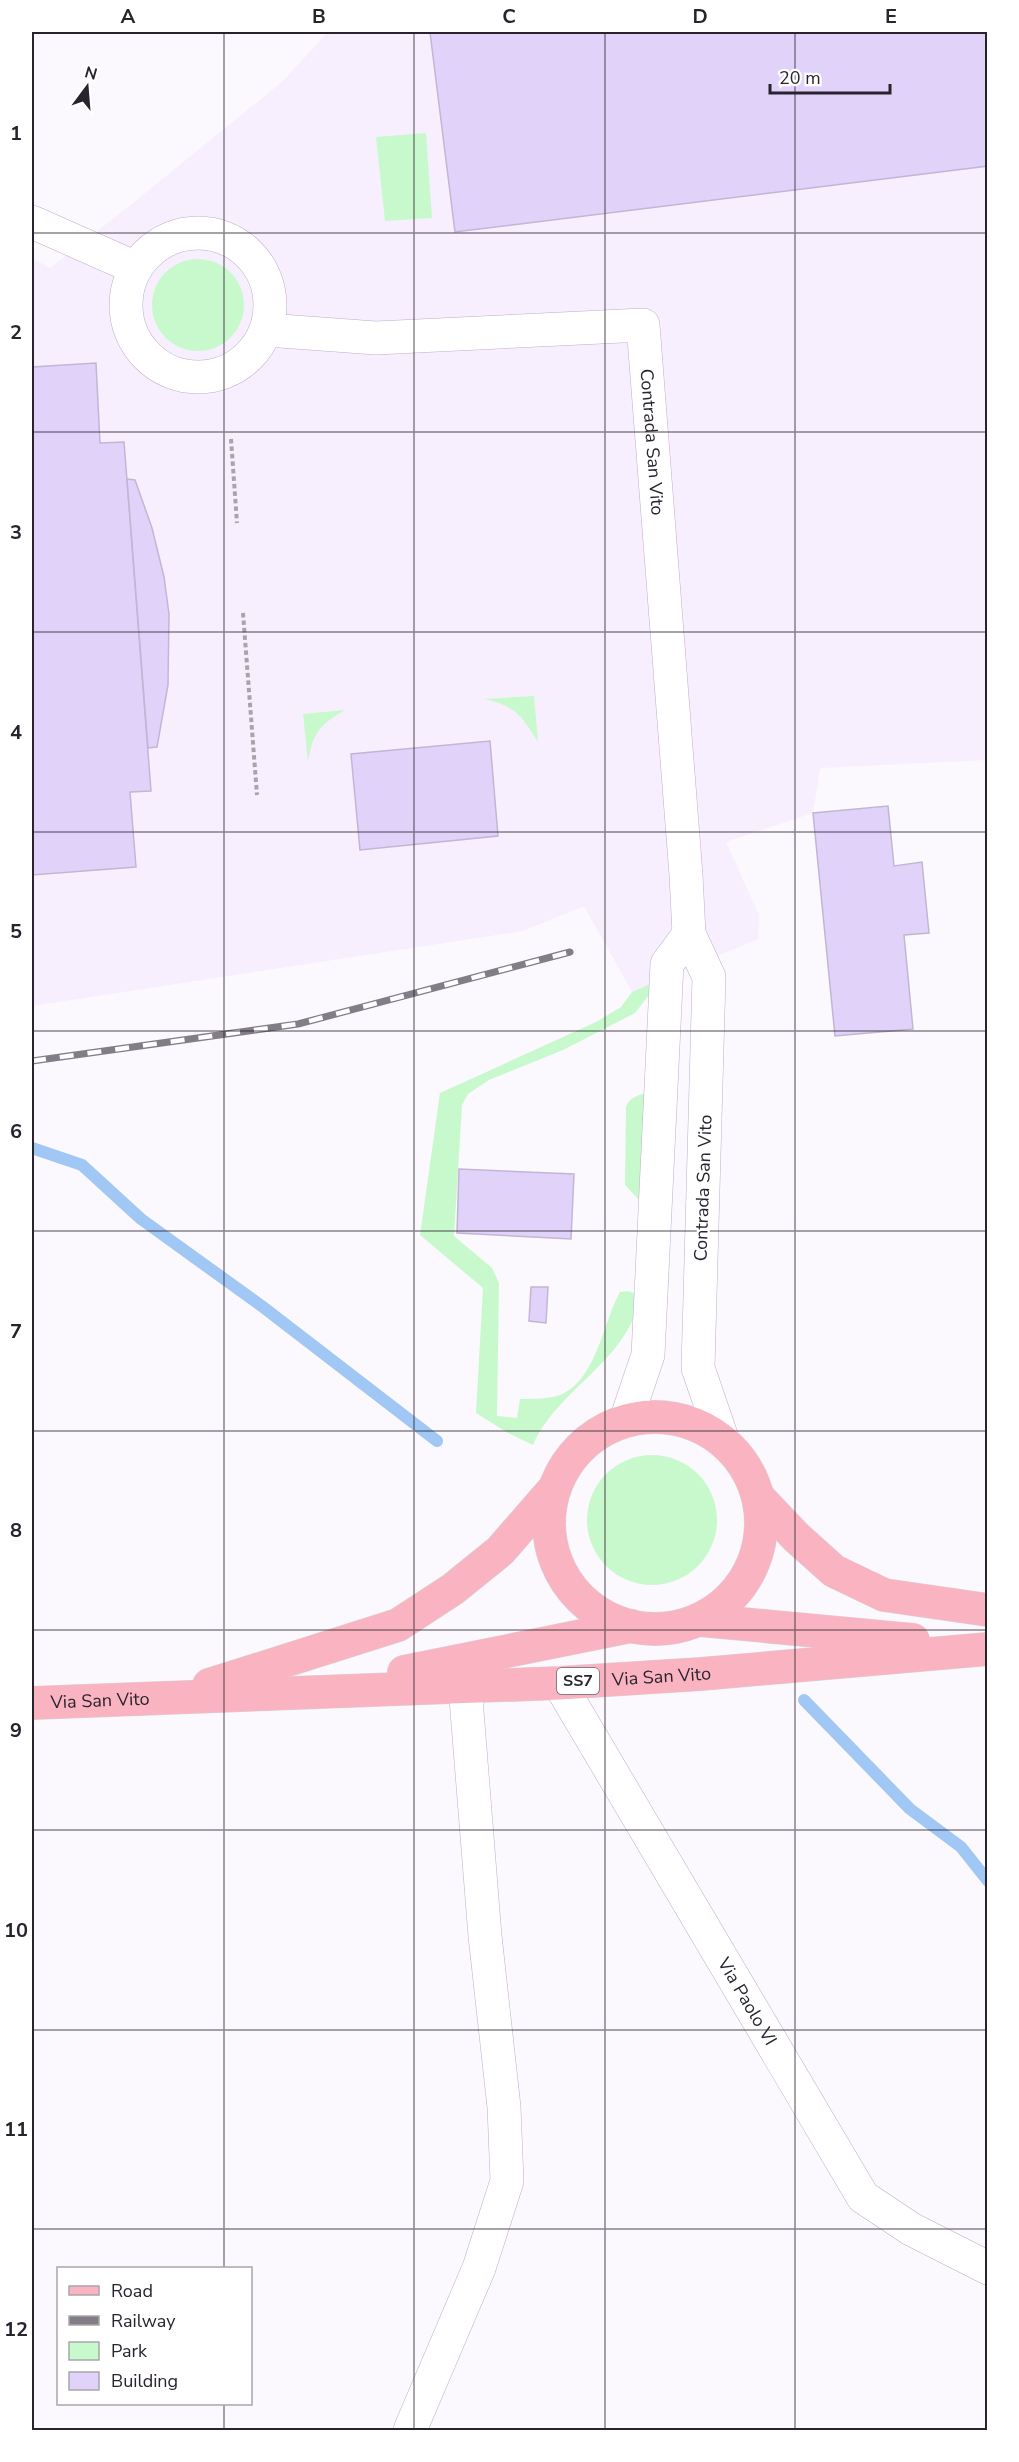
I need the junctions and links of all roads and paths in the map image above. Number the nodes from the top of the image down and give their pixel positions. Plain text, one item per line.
1 (32, 222) edge
2 (136, 268) junction
3 (267, 330) junction
4 (231, 439) dead end
5 (237, 523) dead end
6 (243, 613) dead end
7 (257, 795) dead end
8 (689, 934) junction
9 (626, 1420) junction
10 (723, 1441) junction
11 (554, 1489) junction
12 (759, 1497) junction
13 (987, 1610) edge
14 (700, 1620) junction
15 (631, 1626) junction
16 (987, 1648) edge
17 (559, 1683) junction
18 (465, 1686) junction
19 (299, 1692) junction
20 (167, 1698) junction
21 (32, 1703) edge
22 (987, 2268) edge
23 (410, 2430) edge

1 - 2 street
2 - 3 street
2 - 3 street
3 - 8 street, Contrada San Vito
4 - 5 path
6 - 7 path
8 - 9 street
8 - 10 street, Contrada San Vito
9 - 10 main road
9 - 11 main road
10 - 12 main road
11 - 15 main road
11 - 20 main road, Via San Vito
12 - 13 main road
12 - 14 main road
14 - 15 main road
14 - 16 main road, Via San Vito / SS7
15 - 19 main road, Via San Vito / SS7
16 - 17 main road, Via San Vito / SS7
17 - 18 main road, Via San Vito / SS7
17 - 22 street, Via Paolo VI
18 - 19 main road, Via San Vito / SS7
18 - 23 street
19 - 20 main road, Via San Vito / SS7
20 - 21 main road, Via San Vito / SS7

